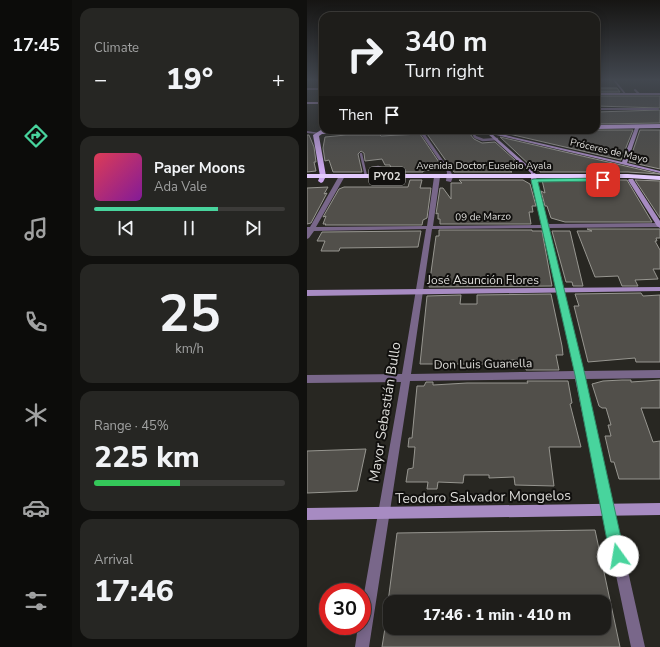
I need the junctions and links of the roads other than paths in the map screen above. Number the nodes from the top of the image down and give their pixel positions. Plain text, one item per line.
1 (660, 127) edge
2 (600, 128) edge
3 (600, 128) edge
4 (637, 128) junction
5 (307, 132) edge
6 (318, 133) joint
7 (423, 134) edge
8 (475, 134) edge
9 (502, 134) edge
10 (361, 154) dead end
11 (624, 164) junction
12 (660, 172) edge
13 (307, 176) edge
14 (369, 176) junction
15 (322, 178) junction
16 (341, 178) junction
17 (632, 178) junction
18 (660, 178) edge
19 (436, 179) junction
20 (449, 179) junction
21 (534, 179) junction
22 (307, 181) edge
23 (660, 225) edge
24 (546, 226) junction
25 (428, 227) junction
26 (309, 229) edge
27 (307, 237) edge
28 (561, 290) junction
29 (660, 290) edge
30 (420, 291) junction
31 (307, 293) edge
32 (660, 374) edge
33 (580, 375) junction
34 (405, 378) junction
35 (307, 379) edge
36 (660, 509) edge
37 (608, 510) junction
38 (383, 513) junction
39 (307, 514) edge
40 (362, 647) edge
41 (638, 647) edge

1 - 2 main road
1 - 4 main road
3 - 4 main road
4 - 11 street
5 - 6 street
6 - 15 main road
7 - 20 street
8 - 9 lane
9 - 11 street, Próceres de Mayo
9 - 21 street
10 - 14 lane
11 - 12 street, Próceres de Mayo
11 - 17 street
13 - 15 highway, Avenida Doctor Eusebio Ayala / PY02
14 - 16 highway, Avenida Doctor Eusebio Ayala / PY02
14 - 19 highway, Avenida Doctor Eusebio Ayala / PY02
15 - 16 highway, Avenida Doctor Eusebio Ayala / PY02
15 - 22 highway, Avenida Doctor Eusebio Ayala / PY02
16 - 19 highway, Avenida Doctor Eusebio Ayala / PY02
16 - 26 street
17 - 18 highway, Avenida Doctor Eusebio Ayala / PY02
17 - 21 highway, Avenida Doctor Eusebio Ayala / PY02
17 - 23 street
19 - 20 highway, Avenida Doctor Eusebio Ayala / PY02
19 - 25 street, Mayor Sebastián Bullo
20 - 21 highway, Avenida Doctor Eusebio Ayala / PY02
21 - 24 street
23 - 24 street, 09 de Marzo
24 - 25 street, 09 de Marzo
24 - 28 street
25 - 26 street, 09 de Marzo
25 - 30 street, Mayor Sebastián Bullo
26 - 27 street
28 - 29 street, José Asunción Flores
28 - 30 street, José Asunción Flores
28 - 33 street
30 - 31 street, José Asunción Flores
30 - 34 street, Mayor Sebastián Bullo
32 - 33 street, Don Luis Guanella
33 - 34 street, Don Luis Guanella
33 - 37 street
34 - 35 street, Don Luis Guanella
34 - 38 street, Mayor Sebastián Bullo
36 - 37 street, Teodoro Salvador Mongelos
37 - 38 street, Teodoro Salvador Mongelos
37 - 41 street
38 - 39 street, Teodoro Salvador Mongelos
38 - 40 street, Mayor Sebastián Bullo

